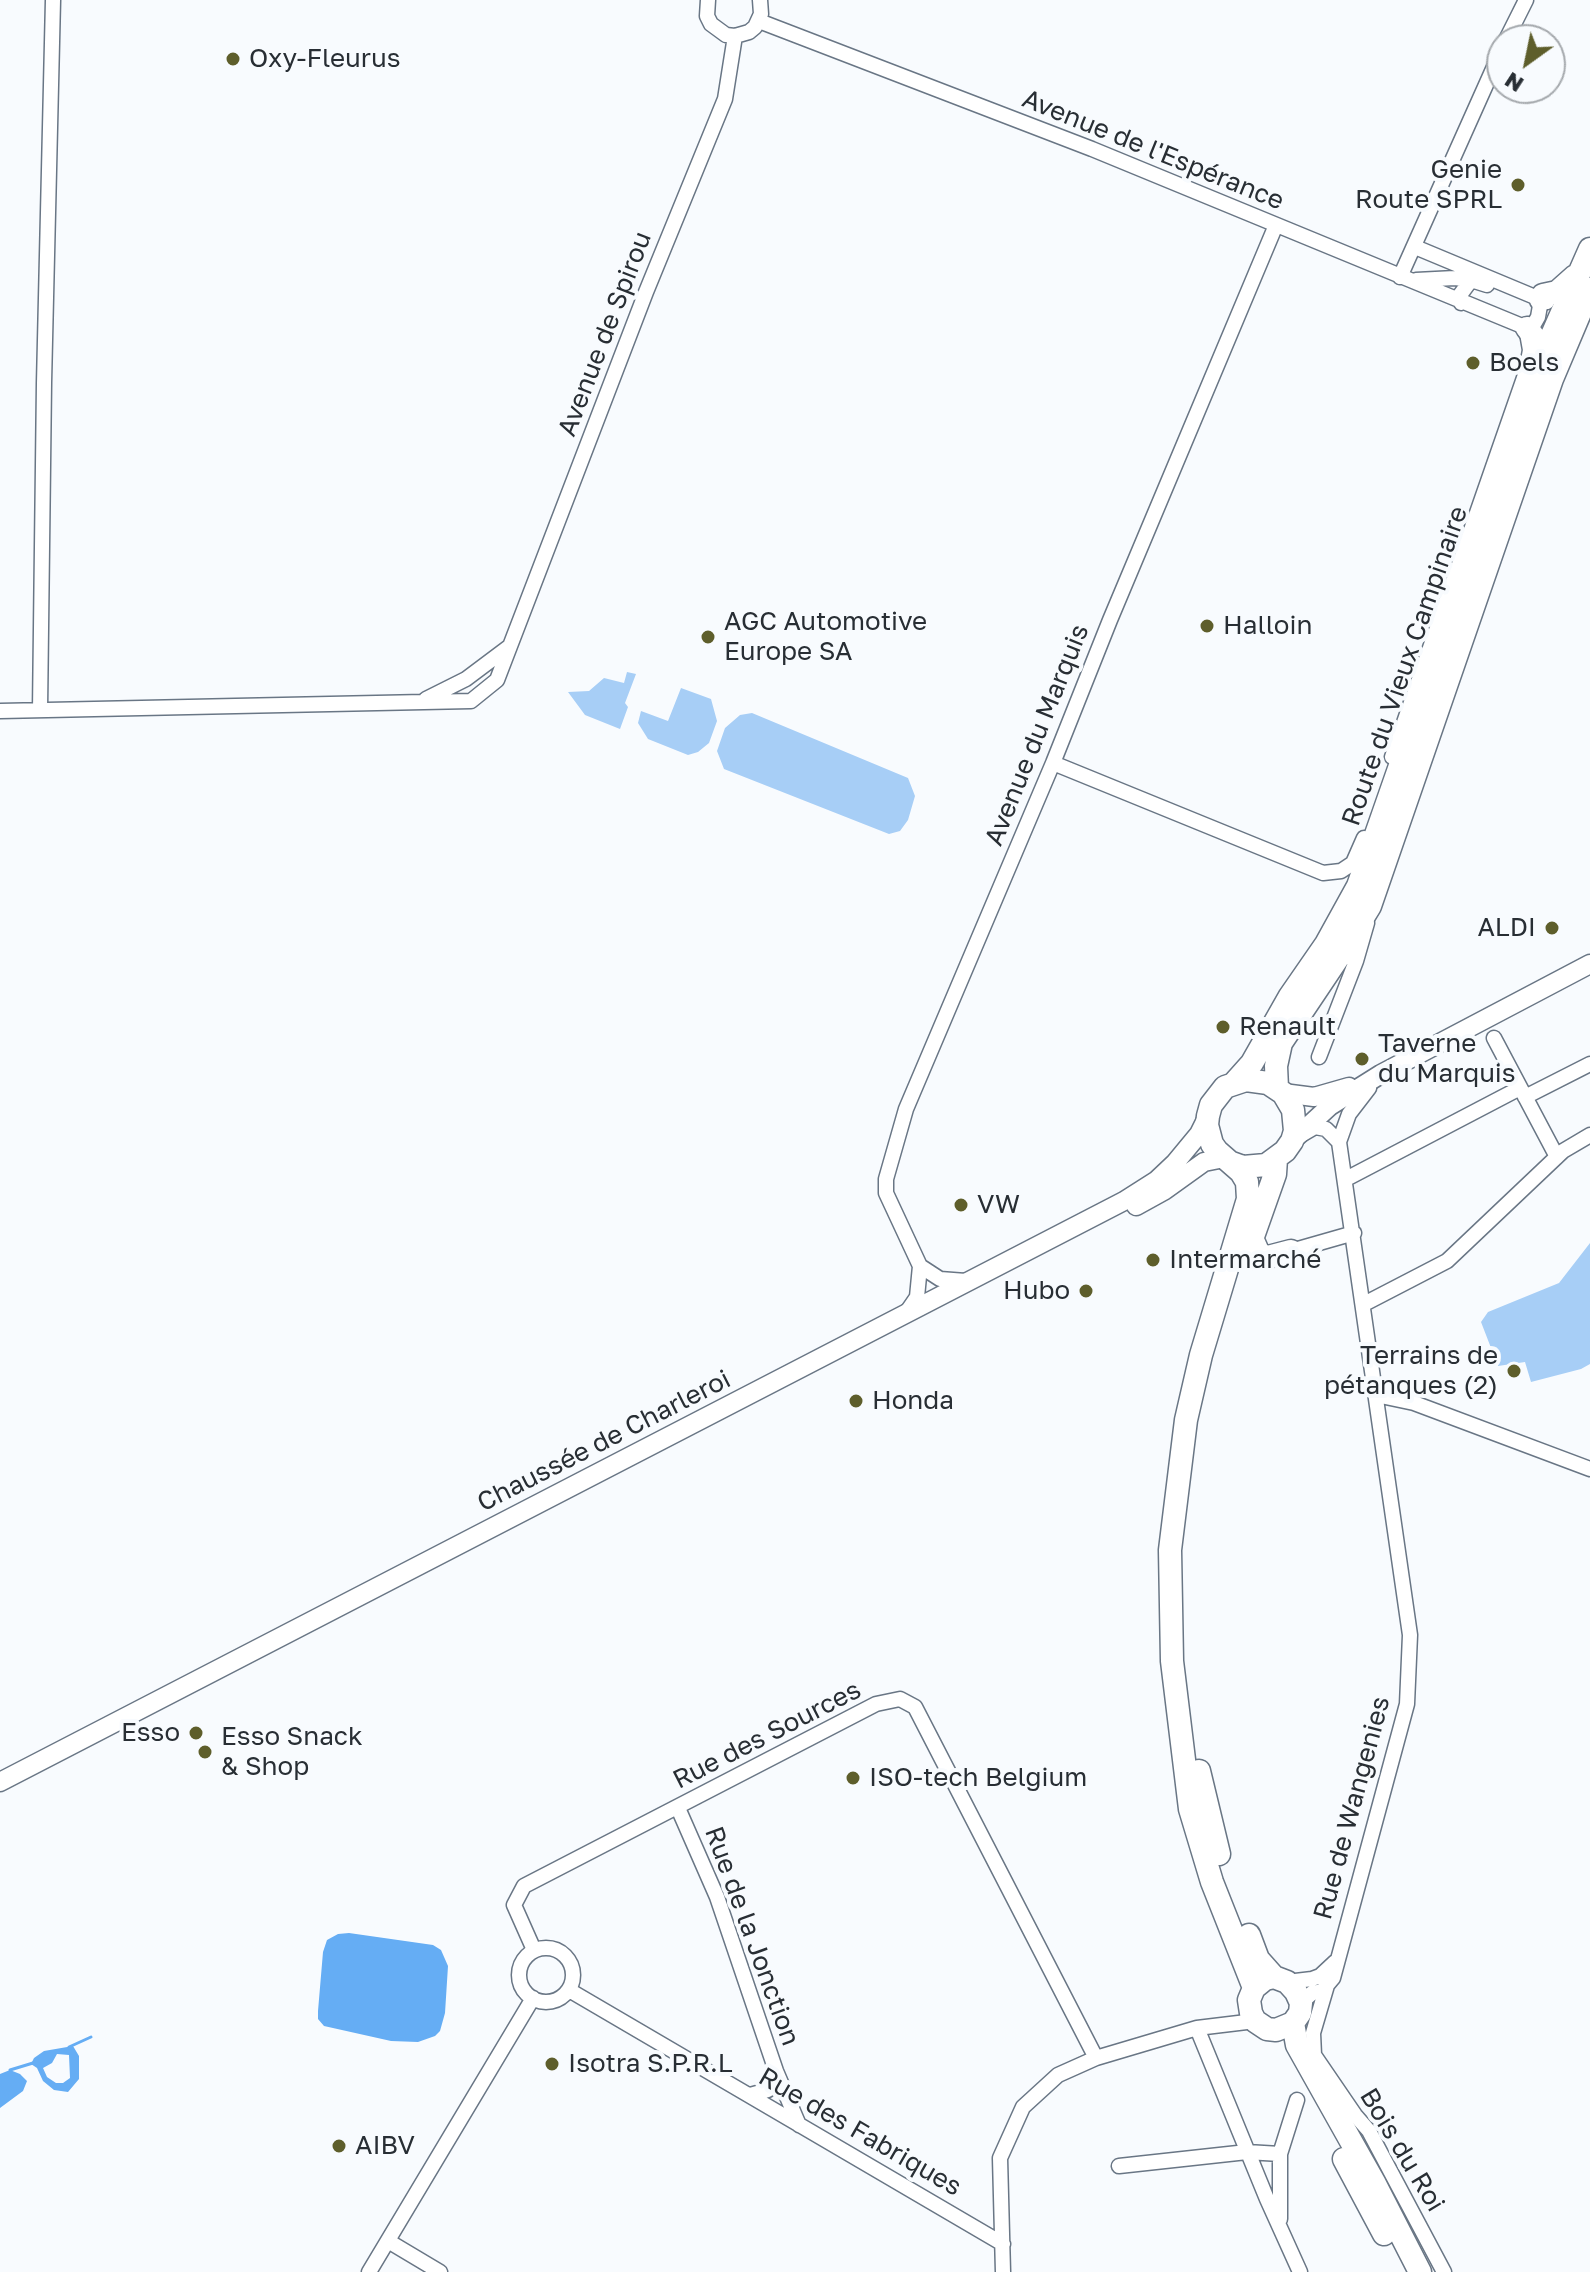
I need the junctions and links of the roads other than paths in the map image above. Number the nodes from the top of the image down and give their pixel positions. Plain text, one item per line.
1 (53, 0) edge
2 (708, 0) edge
3 (760, 0) edge
4 (1526, 0) edge
5 (759, 21) junction
6 (1514, 24) edge
7 (735, 36) junction
8 (1486, 83) edge
9 (1276, 225) junction
10 (1415, 247) junction
11 (1590, 249) edge
12 (1400, 277) junction
13 (1471, 280) junction
14 (1584, 281) edge
15 (1519, 289) junction
16 (1541, 300) junction
17 (1461, 303) junction
18 (1570, 313) junction
19 (1527, 328) junction
20 (1545, 351) junction
21 (510, 646) junction
22 (420, 702) junction
23 (40, 710) junction
24 (0, 711) edge
25 (1053, 763) junction
26 (1349, 957) junction
27 (1590, 964) edge
28 (1494, 1038) dead end
29 (1319, 1057) dead end
30 (1590, 1064) edge
31 (1375, 1080) junction
32 (1235, 1082) junction
33 (1280, 1090) junction
34 (1523, 1092) junction
35 (1208, 1116) junction
36 (1590, 1135) edge
37 (1292, 1141) junction
38 (1339, 1142) junction
39 (1557, 1157) junction
40 (1276, 1159) junction
41 (1228, 1160) junction
42 (1346, 1179) junction
43 (1354, 1233) junction
44 (1252, 1238) junction
45 (1291, 1251) joint
46 (920, 1266) junction
47 (973, 1279) junction
48 (1364, 1304) junction
49 (906, 1314) junction
50 (838, 1354) junction
51 (1376, 1395) junction
52 (1590, 1469) edge
53 (286, 1640) junction
54 (0, 1782) edge
55 (0, 1793) edge
56 (678, 1808) junction
57 (534, 1950) junction
58 (1329, 1972) junction
59 (569, 1990) junction
60 (1264, 1994) junction
61 (533, 1998) junction
62 (1290, 2019) junction
63 (1220, 2024) junction
64 (1197, 2028) junction
65 (1314, 2055) joint
66 (1096, 2058) junction
67 (776, 2071) junction
68 (750, 2095) junction
69 (1297, 2100) dead end
70 (799, 2125) junction
71 (1247, 2152) junction
72 (1280, 2154) junction
73 (1119, 2166) dead end
74 (1281, 2228) junction
75 (388, 2241) junction
76 (1003, 2244) junction
77 (369, 2272) edge
78 (440, 2272) edge
79 (1003, 2272) edge
80 (1300, 2272) edge
81 (1404, 2272) edge
82 (1420, 2272) edge
83 (1444, 2272) edge

1 - 23 street
2 - 7 street
3 - 5 street
4 - 6 street
5 - 7 street
5 - 9 street, Avenue de l'Espérance
7 - 21 street, Avenue de Spirou
8 - 10 street
9 - 12 street, Avenue de l'Espérance
9 - 25 street, Avenue du Marquis
10 - 12 street
10 - 15 street
11 - 14 highway, Route du Vieux Campinaire
12 - 13 street
12 - 17 street, Avenue de l'Espérance
13 - 15 street
13 - 17 street
14 - 16 highway
14 - 18 highway, Route du Vieux Campinaire
15 - 16 street
16 - 18 street
16 - 19 street
17 - 19 street, Avenue de l'Espérance
18 - 20 highway, Route du Vieux Campinaire
18 - 26 highway, Route du Vieux Campinaire
19 - 20 highway
19 - 25 street
20 - 32 highway, Route du Vieux Campinaire
21 - 22 street, Avenue de Spirou
21 - 22 street, Avenue de Spirou
22 - 23 street, Avenue de Spirou
23 - 24 street, Avenue de Spirou
25 - 46 street, Avenue du Marquis
26 - 29 street, Route du Vieux Campinaire
26 - 33 highway, Route du Vieux Campinaire
27 - 31 main road
28 - 34 street
30 - 34 street
31 - 33 main road
31 - 37 main road
31 - 38 street
32 - 33 highway
32 - 35 highway
33 - 37 highway
34 - 39 street
34 - 42 street
35 - 41 highway
35 - 47 main road, Chaussée de Charleroi
36 - 39 street
37 - 38 street
37 - 40 highway
38 - 42 street, Rue de Wangenies
39 - 48 street
40 - 41 highway
40 - 44 highway
41 - 50 main road, Chaussée de Charleroi
41 - 60 highway
42 - 43 street, Rue de Wangenies
43 - 45 street
43 - 48 street, Rue de Wangenies
44 - 45 highway
44 - 60 highway
46 - 47 street
46 - 49 street
47 - 49 main road, Chaussée de Charleroi
48 - 51 street, Rue de Wangenies
49 - 50 main road, Chaussée de Charleroi
50 - 53 main road, Chaussée de Charleroi
51 - 52 street
51 - 58 street, Rue de Wangenies
53 - 54 main road, Chaussée de Charleroi
53 - 55 main road, Chaussée de Charleroi
56 - 57 street, Rue des Sources
56 - 66 street, Rue des Sources
56 - 67 street, Rue de la Jonction
57 - 59 street
57 - 61 street
58 - 60 street
58 - 62 street
58 - 65 street, Rue de Wangenies
59 - 61 street
59 - 68 street, Rue des Fabriques
60 - 62 highway
60 - 62 highway
60 - 63 street
60 - 63 street
61 - 75 street
62 - 81 highway
62 - 82 highway
63 - 64 street
64 - 66 street
64 - 71 street
65 - 83 street, Bois du Roi
66 - 76 street
67 - 68 street
67 - 70 street, Rue de la Jonction
68 - 70 street, Rue des Fabriques
69 - 72 street
70 - 76 street, Rue des Fabriques
71 - 72 street
71 - 73 street
71 - 74 street
72 - 74 street
74 - 80 street
75 - 77 street
75 - 78 street
76 - 79 street

